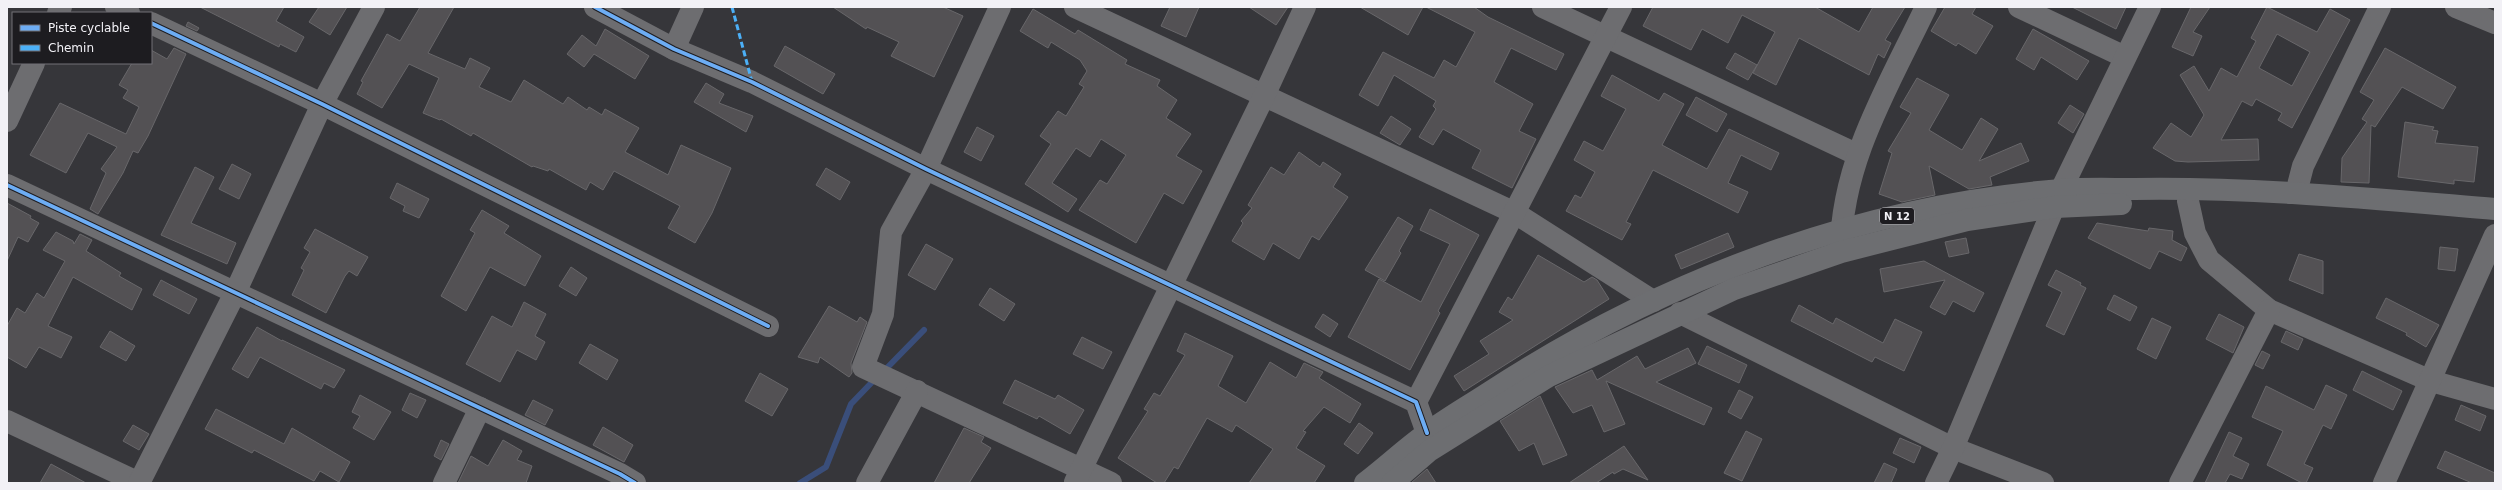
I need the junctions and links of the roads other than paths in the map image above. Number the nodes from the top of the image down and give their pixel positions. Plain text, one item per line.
1 (116, 7) edge
2 (374, 7) edge
3 (595, 7) edge
4 (693, 7) edge
5 (1000, 7) edge
6 (1075, 7) edge
7 (1305, 7) edge
8 (1543, 7) edge
9 (1621, 7) edge
10 (1926, 7) edge
11 (2019, 7) edge
12 (2150, 7) edge
13 (2380, 7) edge
14 (2456, 7) edge
15 (127, 12) edge
16 (2495, 23) edge
17 (152, 24) edge
18 (1607, 37) junction
19 (674, 49) junction
20 (2126, 57) junction
21 (34, 64) edge
22 (1264, 96) junction
23 (322, 104) junction
24 (7, 121) edge
25 (1856, 154) junction
26 (926, 169) junction
27 (7, 185) edge
28 (2296, 193) junction
29 (2058, 198) junction
30 (2188, 201) junction
31 (2495, 209) edge
32 (1515, 213) junction
33 (2495, 224) edge
34 (1841, 230) junction
35 (2495, 235) edge
36 (1841, 252) junction
37 (1170, 285) junction
38 (235, 293) junction
39 (1653, 300) junction
40 (2269, 310) junction
41 (1680, 313) junction
42 (768, 326) dead end
43 (2431, 381) junction
44 (910, 387) junction
45 (2495, 399) edge
46 (1416, 402) junction
47 (480, 408) junction
48 (7, 421) edge
49 (1427, 433) junction
50 (1953, 448) junction
51 (1078, 476) edge
52 (139, 483) edge
53 (444, 483) edge
54 (634, 483) edge
55 (868, 483) edge
56 (1111, 483) edge
57 (1365, 483) edge
58 (1392, 483) edge
59 (1936, 483) edge
60 (2043, 483) edge
61 (2180, 483) edge
62 (2384, 483) edge

1 - 15 street
2 - 23 street
3 - 19 street
4 - 19 street
5 - 26 street
6 - 22 street
7 - 22 street
8 - 18 street
9 - 18 street
10 - 25 street
11 - 20 street
12 - 20 street
13 - 28 street
14 - 16 street
17 - 23 street
18 - 25 street
18 - 32 street
19 - 26 street
20 - 29 street
21 - 24 street
22 - 32 street
22 - 37 street
23 - 38 street
23 - 42 street
25 - 34 street
26 - 37 street
26 - 44 street
27 - 38 street
28 - 29 main road, N 12
28 - 31 main road, N 12
29 - 30 main road, N 12
29 - 34 main road, N 12
29 - 36 main road, N 12
29 - 50 street
30 - 33 main road, N 12
30 - 40 street
32 - 39 street
32 - 46 street
34 - 36 street
34 - 39 main road, N 12
35 - 43 street
36 - 41 main road, N 12
37 - 46 street
37 - 51 street
38 - 47 street
38 - 52 street
39 - 49 main road, N 12
40 - 43 street
40 - 61 street
41 - 50 street
41 - 58 main road, N 12
43 - 45 street
43 - 62 street
44 - 51 street
44 - 55 street
46 - 49 street
47 - 53 street
47 - 54 street
48 - 52 street
49 - 57 main road, N 12
50 - 59 street
50 - 60 street
51 - 56 street

